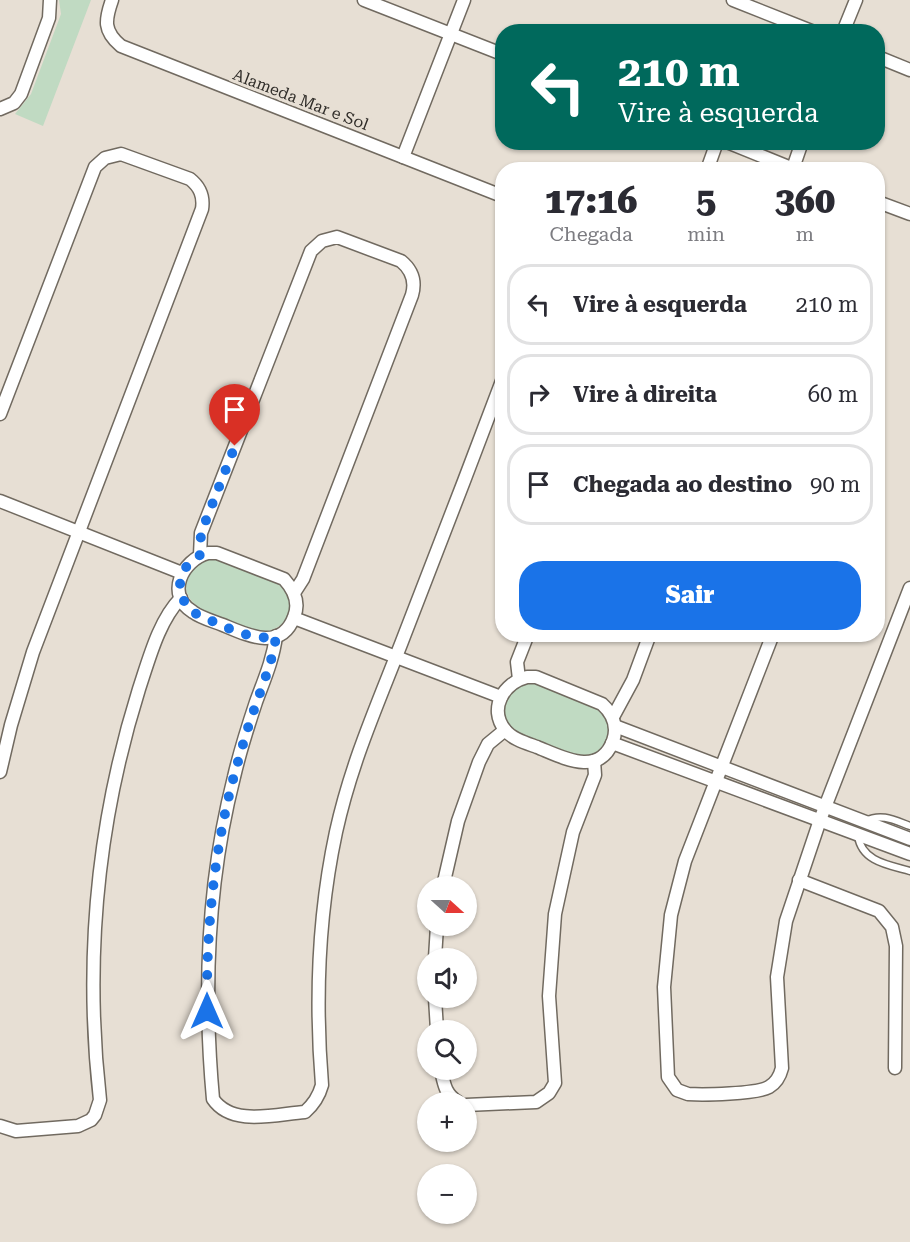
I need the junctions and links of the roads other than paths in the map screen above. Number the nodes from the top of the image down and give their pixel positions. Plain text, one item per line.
1 (50, 0) edge
2 (112, 0) edge
3 (364, 0) edge
4 (464, 0) edge
5 (734, 0) edge
6 (855, 0) edge
7 (794, 24) edge
8 (846, 24) edge
9 (450, 34) junction
10 (495, 51) edge
11 (885, 60) edge
12 (910, 70) edge
13 (0, 109) edge
14 (747, 150) edge
15 (403, 157) junction
16 (777, 162) edge
17 (495, 193) edge
18 (885, 205) edge
19 (910, 214) edge
20 (495, 399) edge
21 (0, 414) edge
22 (0, 501) edge
23 (78, 532) junction
24 (200, 555) junction
25 (182, 573) junction
26 (910, 588) edge
27 (294, 593) junction
28 (182, 598) junction
29 (294, 618) junction
30 (276, 636) junction
31 (525, 642) edge
32 (647, 642) edge
33 (770, 642) edge
34 (396, 657) junction
35 (519, 679) junction
36 (501, 697) junction
37 (614, 721) junction
38 (505, 730) junction
39 (612, 743) junction
40 (594, 760) junction
41 (721, 768) junction
42 (0, 772) edge
43 (716, 781) junction
44 (826, 807) junction
45 (820, 820) junction
46 (863, 822) junction
47 (910, 826) edge
48 (858, 836) junction
49 (910, 838) edge
50 (910, 854) edge
51 (910, 871) edge
52 (445, 876) edge
53 (799, 880) junction
54 (895, 1068) dead end
55 (477, 1105) edge
56 (0, 1126) edge

1 - 13 street
2 - 15 street, Alameda Mar e Sol
3 - 9 street
4 - 9 street
5 - 7 street
6 - 8 street
9 - 10 street
9 - 15 street
11 - 12 street
14 - 16 street
15 - 17 street, Alameda Mar e Sol
18 - 19 street
20 - 34 street
21 - 23 street
22 - 23 street
23 - 25 street
23 - 42 street
24 - 25 street
24 - 27 street
24 - 27 street
25 - 28 street
26 - 44 street
27 - 29 street
28 - 30 street
28 - 56 street
29 - 30 street
29 - 34 street
30 - 34 street
31 - 35 street
32 - 37 street
33 - 41 street
34 - 36 street
35 - 36 street
35 - 37 street
36 - 38 street
37 - 39 street
37 - 41 street
38 - 40 street
38 - 52 street
39 - 40 street
39 - 43 street
40 - 55 street
41 - 43 street
41 - 44 street
43 - 45 street
43 - 53 street
44 - 45 street
44 - 46 street
45 - 48 street
45 - 53 street
46 - 47 lane
46 - 48 street
46 - 49 street
48 - 50 street
48 - 51 lane
53 - 54 street

